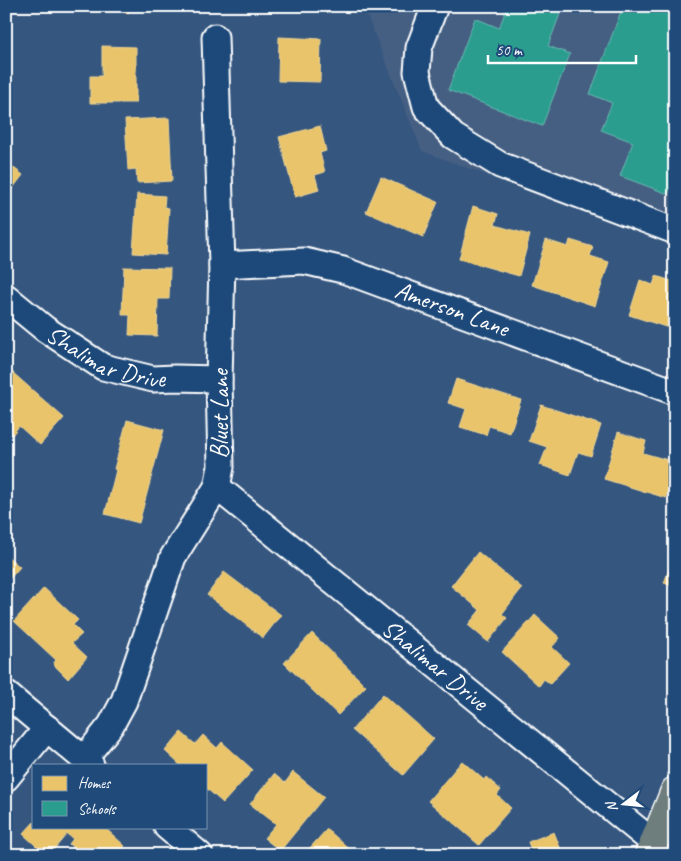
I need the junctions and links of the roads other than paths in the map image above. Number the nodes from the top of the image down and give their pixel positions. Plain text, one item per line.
1 (435, 6) edge
2 (215, 36) dead end
3 (675, 231) edge
4 (222, 265) junction
5 (6, 297) edge
6 (219, 379) junction
7 (675, 392) edge
8 (217, 487) junction
9 (6, 694) edge
10 (47, 728) junction
11 (87, 762) edge
12 (6, 778) edge
13 (675, 791) edge
14 (168, 828) edge
15 (652, 849) edge
16 (200, 855) edge

1 - 3 street
2 - 4 street, Bluet Lane
4 - 6 street, Bluet Lane
4 - 7 street, Amerson Lane
5 - 6 street, Shalimar Drive
6 - 8 street, Bluet Lane
8 - 11 street, Bluet Lane
8 - 15 street, Shalimar Drive
9 - 10 street
10 - 11 street
10 - 12 street
13 - 15 main road
14 - 16 street

